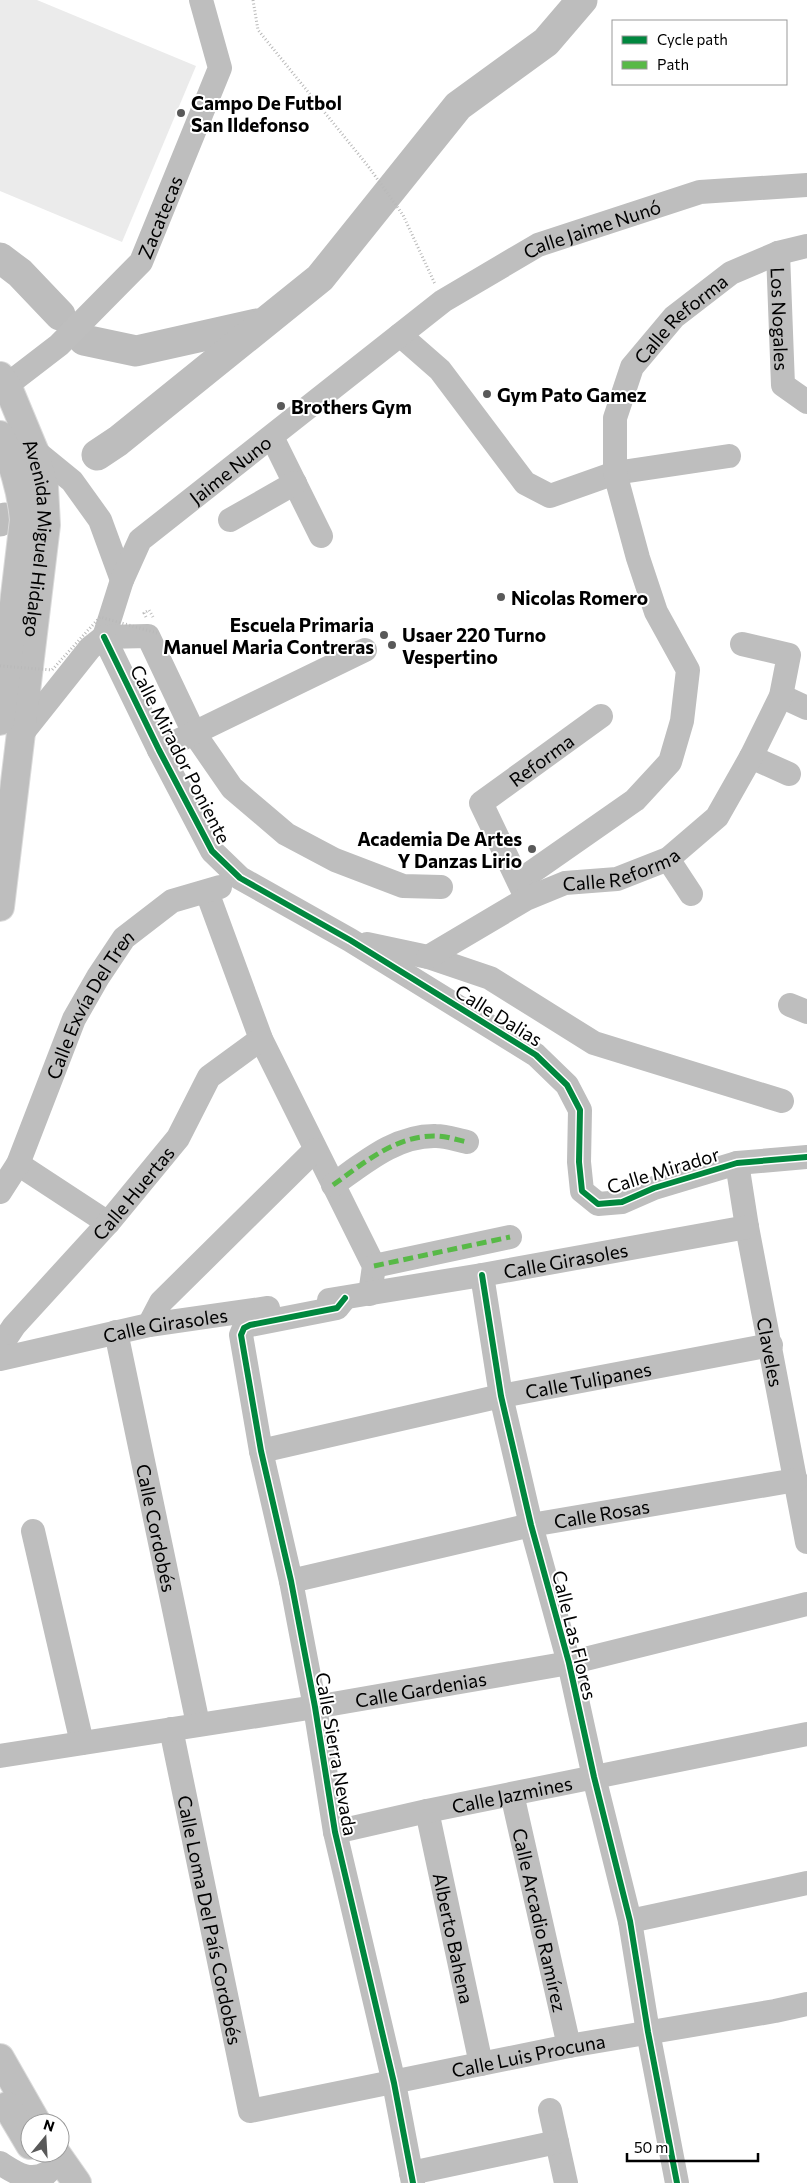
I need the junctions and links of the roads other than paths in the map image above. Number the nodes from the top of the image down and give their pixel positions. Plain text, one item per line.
1 (201, 0) edge
2 (807, 185) edge
3 (807, 246) edge
4 (778, 253) junction
5 (400, 335) junction
6 (3, 380) edge
7 (807, 402) edge
8 (0, 435) edge
9 (272, 437) junction
10 (729, 456) dead end
11 (15, 461) edge
12 (615, 473) junction
13 (295, 483) junction
14 (230, 520) dead end
15 (321, 536) dead end
16 (122, 580) junction
17 (104, 637) junction
18 (742, 644) dead end
19 (365, 650) dead end
20 (781, 696) junction
21 (807, 708) edge
22 (601, 716) dead end
23 (10, 729) edge
24 (194, 733) junction
25 (159, 750) junction
26 (751, 757) junction
27 (789, 774) dead end
28 (668, 858) junction
29 (240, 878) junction
30 (441, 887) dead end
31 (523, 890) junction
32 (207, 892) junction
33 (691, 894) dead end
34 (0, 907) edge
35 (350, 940) junction
36 (428, 957) junction
37 (262, 1039) junction
38 (782, 1101) dead end
39 (467, 1142) dead end
40 (316, 1150) junction
41 (807, 1157) edge
42 (737, 1163) junction
43 (18, 1164) junction
44 (333, 1185) junction
45 (0, 1192) edge
46 (598, 1204) joint
47 (108, 1223) junction
48 (747, 1227) junction
49 (510, 1237) dead end
50 (374, 1266) junction
51 (482, 1275) junction
52 (370, 1294) junction
53 (345, 1298) junction
54 (149, 1325) junction
55 (116, 1332) junction
56 (771, 1345) junction
57 (0, 1348) edge
58 (0, 1359) edge
59 (502, 1396) junction
60 (261, 1451) junction
61 (796, 1480) junction
62 (531, 1525) junction
63 (32, 1531) dead end
64 (807, 1542) edge
65 (291, 1581) junction
66 (807, 1604) edge
67 (569, 1662) junction
68 (315, 1707) junction
69 (198, 1724) junction
70 (171, 1729) junction
71 (807, 1734) edge
72 (82, 1744) junction
73 (0, 1756) edge
74 (594, 1777) junction
75 (512, 1794) junction
76 (427, 1811) junction
77 (335, 1832) junction
78 (807, 1883) edge
79 (630, 1921) junction
80 (807, 2004) edge
81 (648, 2032) junction
82 (569, 2046) junction
83 (0, 2058) edge
84 (481, 2064) junction
85 (394, 2082) junction
86 (0, 2094) edge
87 (550, 2110) dead end
88 (250, 2111) joint
89 (31, 2113) edge
90 (20, 2128) edge
91 (557, 2142) junction
92 (0, 2163) edge
93 (37, 2173) edge
94 (412, 2178) edge
95 (77, 2183) edge
96 (566, 2183) edge
97 (677, 2183) edge

1 - 6 street, Zacatecas
2 - 5 street, Calle Jaime Nunó
3 - 4 street, Calle Reforma
4 - 7 street, Los Nogales
4 - 12 street, Calle Reforma
5 - 9 street, Jaime Nuno
5 - 12 street
6 - 11 main road, Avenida Miguel Hidalgo
8 - 11 main road, Avenida Miguel Hidalgo
9 - 13 street
9 - 16 street, Jaime Nuno
10 - 12 street
11 - 16 street
11 - 23 main road, Avenida Miguel Hidalgo
12 - 31 street, Calle Reforma
13 - 14 street
13 - 15 street
16 - 17 street, Jaime Nuno
17 - 23 street
17 - 24 street, Calle Mirador Poniente
17 - 25 street, Calle Mirador Poniente
18 - 20 street, Calle Reforma
19 - 24 street
20 - 21 street
20 - 26 street, Calle Reforma
22 - 31 street, Reforma
23 - 34 main road, Avenida Miguel Hidalgo
24 - 25 street
24 - 30 street, Calle Mirador Poniente
25 - 29 street, Calle Mirador Poniente
26 - 27 street
26 - 28 street, Calle Reforma
28 - 31 street, Calle Reforma
28 - 33 street
29 - 32 street, Calle Exvía Del Tren
29 - 35 street
31 - 36 street, Calle Reforma
32 - 37 street
32 - 43 street, Calle Exvía Del Tren
35 - 36 street
35 - 46 street, Calle Dalias
36 - 38 street
37 - 40 street
37 - 47 street, Calle Huertas
39 - 44 street
40 - 44 street
40 - 54 street
41 - 42 street, Calle Mirador
42 - 46 street, Calle Mirador
42 - 48 street, Claveles
43 - 45 street, Calle Exvía Del Tren
43 - 47 street
44 - 50 street
47 - 57 street, Calle Huertas
48 - 51 street, Calle Girasoles
48 - 56 street, Claveles
49 - 50 street
50 - 52 street
51 - 52 street, Calle Girasoles
51 - 59 street, Calle Las Flores
52 - 53 street, Calle Girasoles
53 - 54 street, Calle Girasoles
53 - 60 street, Calle Sierra Nevada
54 - 55 street, Calle Girasoles
55 - 58 street, Calle Girasoles
55 - 69 street, Calle Cordobés
56 - 59 street, Calle Tulipanes
56 - 61 street, Claveles
59 - 60 street, Calle Tulipanes
59 - 62 street, Calle Las Flores
60 - 65 street, Calle Sierra Nevada
61 - 62 street, Calle Rosas
61 - 64 street, Claveles
62 - 65 street, Calle Rosas
62 - 67 street, Calle Las Flores
63 - 72 street
65 - 68 street, Calle Sierra Nevada
66 - 67 street, Calle Gardenias
67 - 68 street, Calle Gardenias
67 - 74 street, Calle Las Flores
68 - 69 street, Calle Gardenias
68 - 77 street, Calle Sierra Nevada
69 - 70 street, Calle Gardenias
70 - 72 street, Calle Gardenias
70 - 88 street, Calle Loma Del País Cordobés
71 - 74 street, Calle Jazmines
72 - 73 street, Calle Gardenias
74 - 75 street, Calle Jazmines
74 - 79 street, Calle Las Flores
75 - 76 street, Calle Jazmines
75 - 82 street, Calle Arcadio Ramírez
76 - 77 street, Calle Jazmines
76 - 84 street, Alberto Bahena
77 - 85 street, Calle Sierra Nevada
78 - 79 street
79 - 81 street, Calle Las Flores
80 - 81 street, Calle Luis Procuna
81 - 82 street, Calle Luis Procuna
81 - 97 street, Calle Las Flores
82 - 84 street, Calle Luis Procuna
83 - 89 main road
84 - 85 street, Calle Luis Procuna
85 - 88 street, Calle Luis Procuna
85 - 94 street, Calle Sierra Nevada
86 - 90 main road
87 - 91 street
91 - 94 street, Calle Sierra Nevada
91 - 96 street
92 - 93 street
93 - 95 main road

